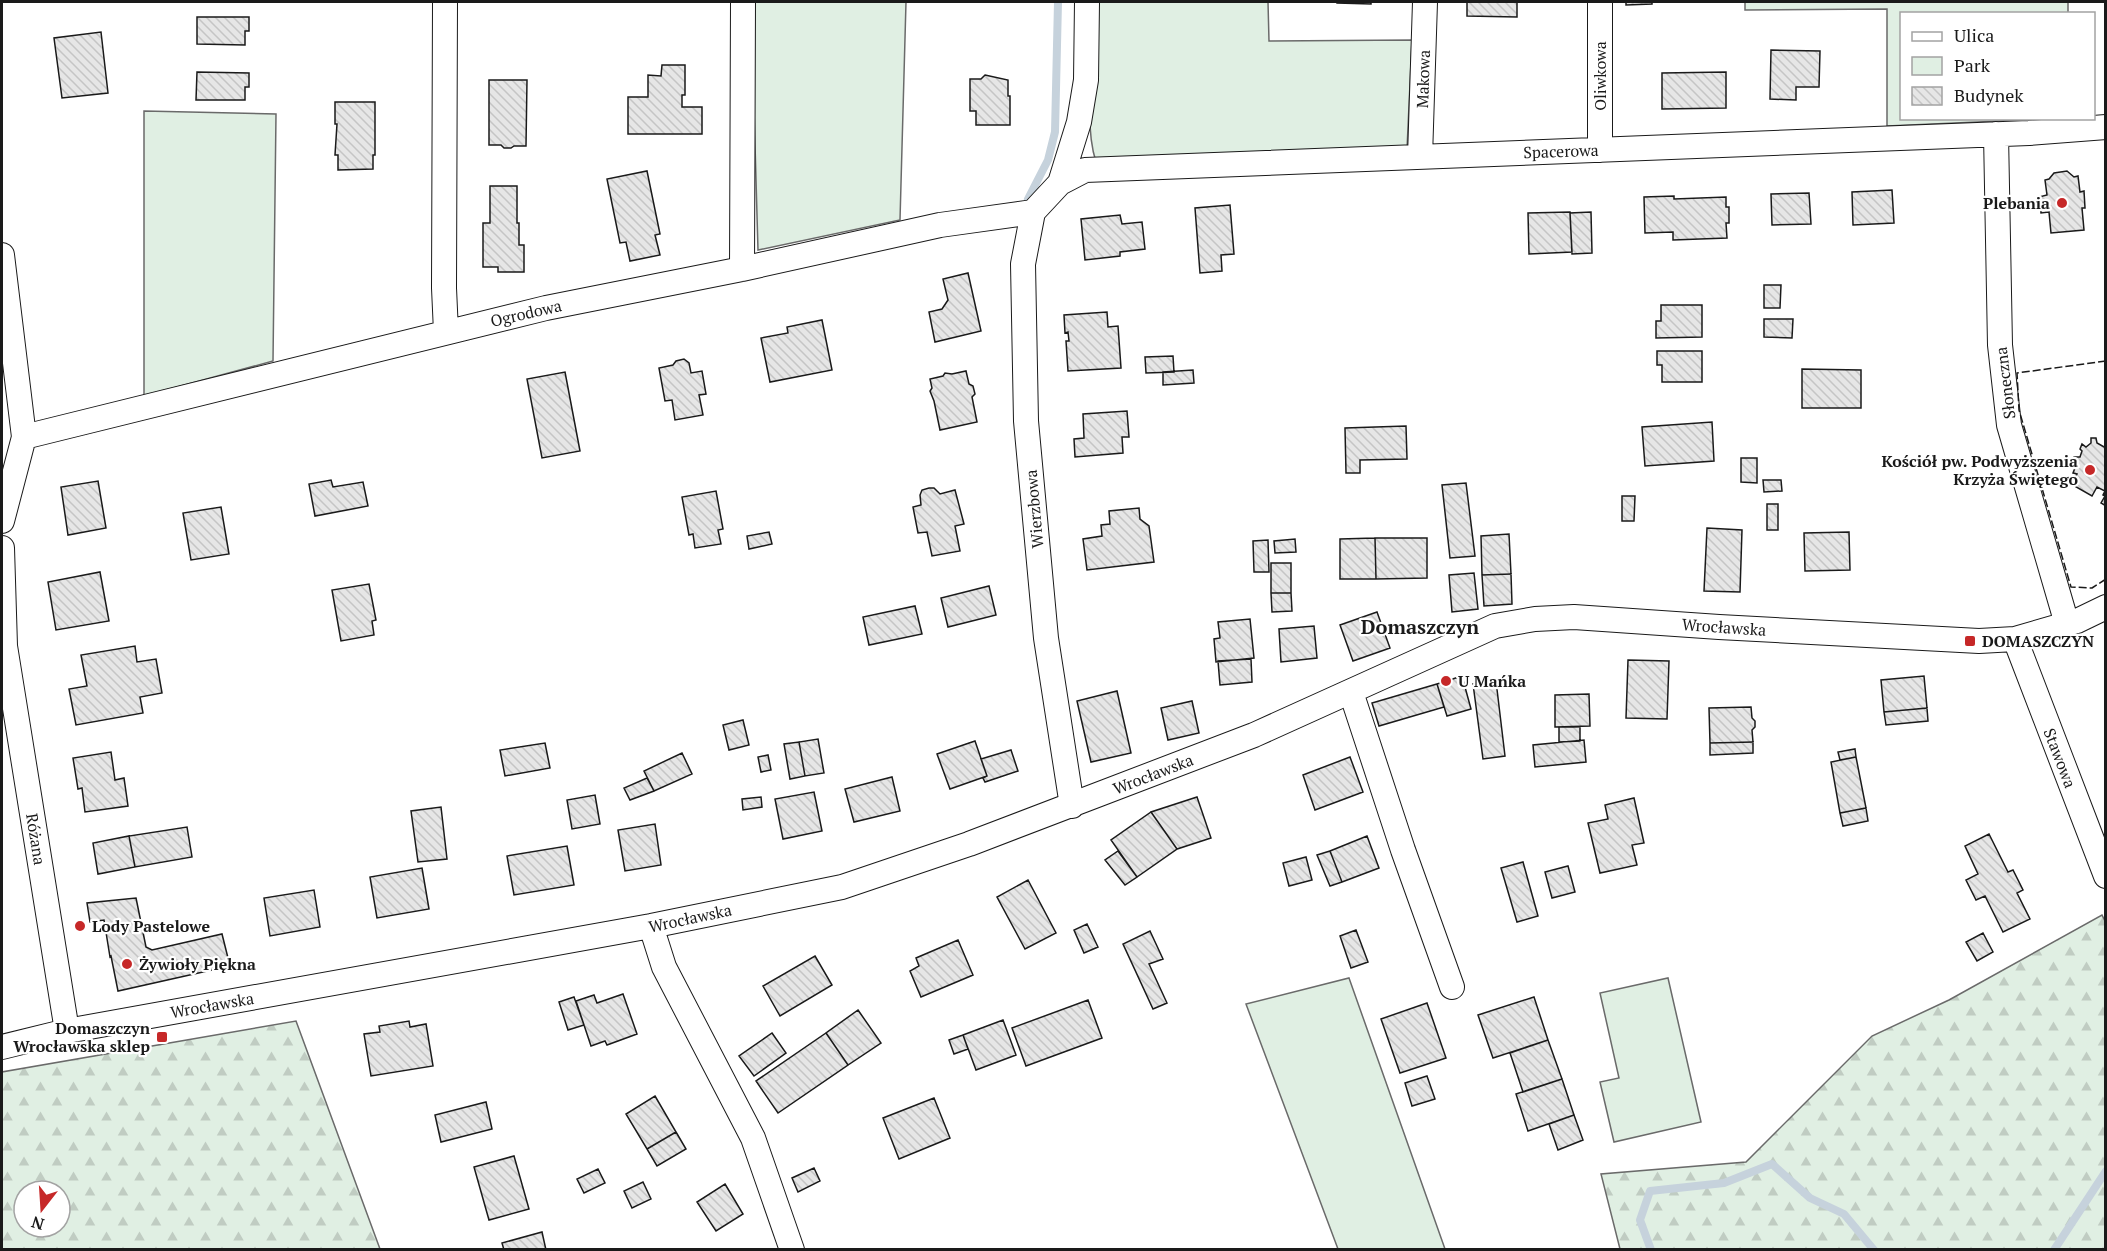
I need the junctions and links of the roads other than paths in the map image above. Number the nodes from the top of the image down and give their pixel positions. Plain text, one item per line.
1 (446, 2) edge
2 (743, 2) edge
3 (1087, 2) edge
4 (1425, 2) edge
5 (1600, 2) edge
6 (2106, 127) edge
7 (1996, 134) junction
8 (1600, 150) junction
9 (1420, 157) junction
10 (1060, 183) junction
11 (1033, 212) junction
12 (2, 255) edge
13 (742, 268) junction
14 (446, 332) junction
15 (24, 437) junction
16 (2, 521) edge
17 (2, 548) edge
18 (2106, 608) edge
19 (2067, 624) junction
20 (2015, 639) junction
21 (3, 646) edge
22 (1351, 692) junction
23 (1072, 806) junction
24 (2106, 876) edge
25 (651, 926) junction
26 (1452, 987) dead end
27 (67, 1031) junction
28 (2, 1047) edge
29 (792, 1250) edge

1 - 14 street
2 - 13 street
3 - 10 street
4 - 9 street, Makowa
5 - 8 street, Oliwkowa
6 - 7 street, Spacerowa
7 - 8 street, Spacerowa
7 - 19 street, Słoneczna
8 - 9 street, Spacerowa
9 - 10 street, Spacerowa
10 - 11 street, Spacerowa
11 - 13 street, Ogrodowa
11 - 23 street, Wierzbowa
12 - 15 street
13 - 14 street, Ogrodowa
14 - 15 street, Ogrodowa
15 - 16 street
17 - 21 street, Różana
18 - 19 street, Wrocławska
19 - 20 street, Wrocławska
20 - 22 street, Wrocławska
20 - 24 street, Stawowa
21 - 27 street, Różana
22 - 23 street, Wrocławska
22 - 26 street
23 - 25 street, Wrocławska
25 - 27 street, Wrocławska
25 - 29 street
27 - 28 street, Wrocławska

